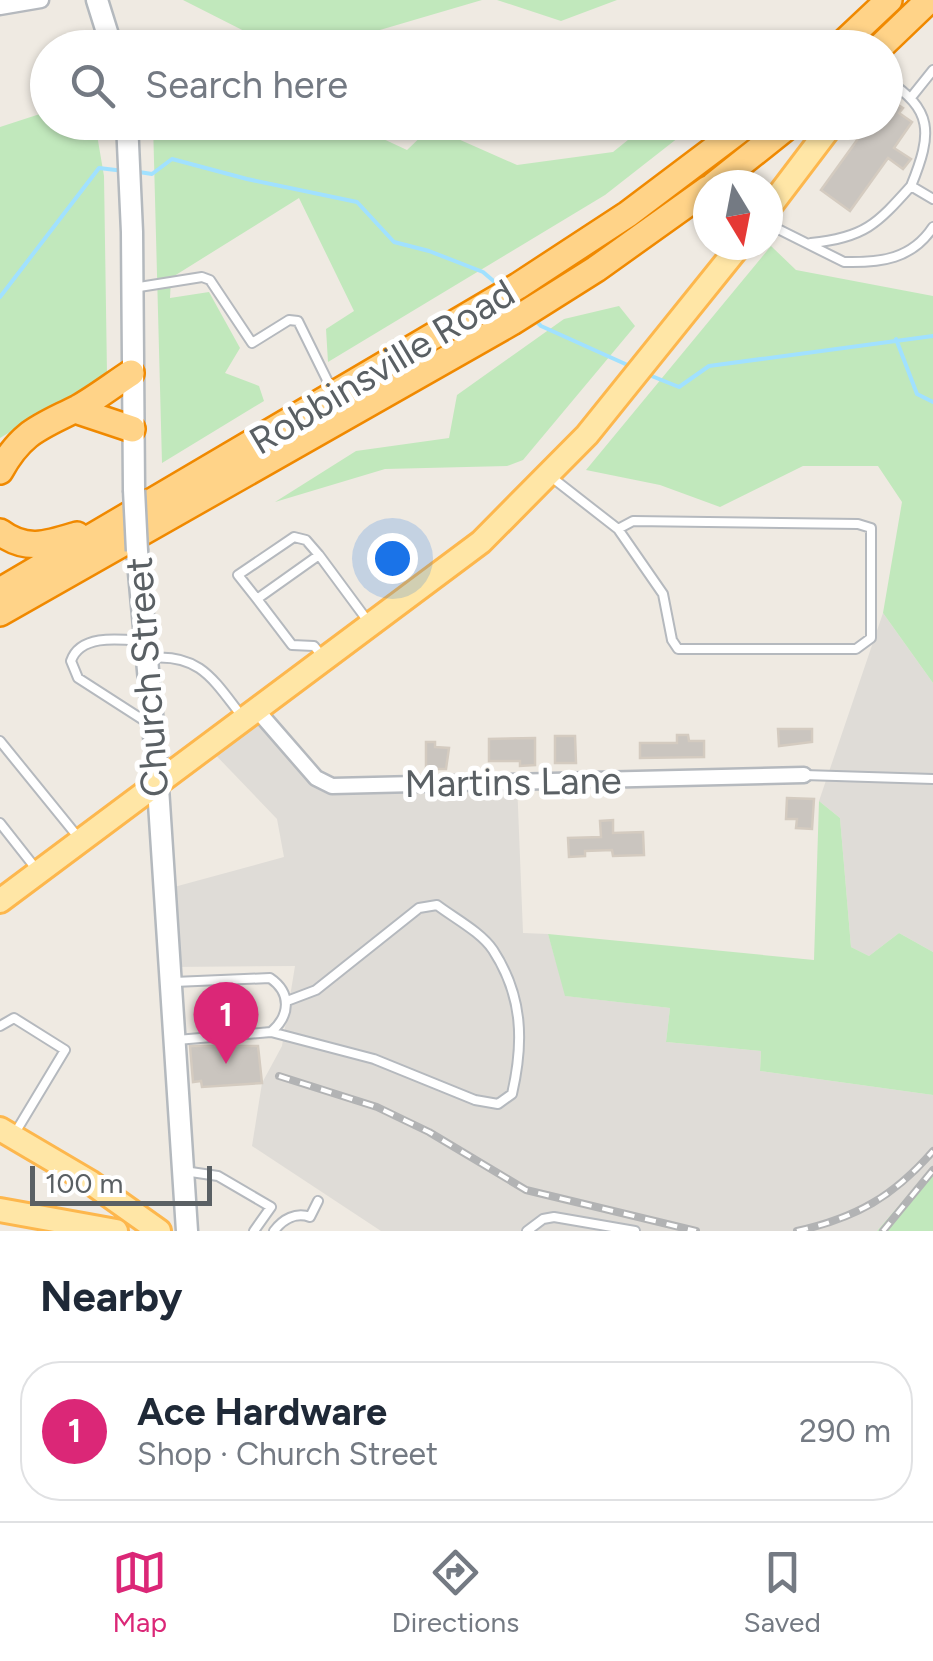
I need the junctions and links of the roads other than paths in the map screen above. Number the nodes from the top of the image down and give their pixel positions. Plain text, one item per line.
1 (41, 0) edge
2 (97, 0) edge
3 (889, 0) edge
4 (929, 0) edge
5 (0, 7) edge
6 (106, 30) edge
7 (857, 30) edge
8 (898, 30) edge
9 (903, 37) edge
10 (931, 75) edge
11 (903, 89) edge
12 (913, 95) junction
13 (129, 140) edge
14 (726, 140) edge
15 (771, 140) edge
16 (820, 140) edge
17 (735, 170) edge
18 (911, 186) junction
19 (783, 188) edge
20 (933, 199) edge
21 (693, 203) edge
22 (933, 227) edge
23 (783, 232) edge
24 (808, 244) junction
25 (728, 260) edge
26 (132, 288) junction
27 (131, 373) junction
28 (334, 394) junction
29 (75, 410) junction
30 (132, 428) junction
31 (0, 471) edge
32 (550, 476) junction
33 (120, 522) junction
34 (618, 528) junction
35 (0, 532) edge
36 (319, 555) junction
37 (0, 591) edge
38 (257, 599) junction
39 (0, 613) edge
40 (370, 624) junction
41 (147, 650) junction
42 (323, 657) junction
43 (250, 713) junction
44 (153, 726) junction
45 (0, 741) edge
46 (804, 775) joint
47 (933, 780) edge
48 (156, 784) junction
49 (0, 823) edge
50 (81, 840) junction
51 (39, 872) junction
52 (0, 901) edge
53 (169, 982) junction
54 (287, 1001) junction
55 (0, 1026) edge
56 (271, 1032) junction
57 (174, 1040) junction
58 (6, 1133) edge
59 (64, 1167) junction
60 (184, 1172) junction
61 (318, 1201) dead end
62 (0, 1210) edge
63 (40, 1223) edge
64 (90, 1226) junction
65 (116, 1231) edge
66 (159, 1231) edge
67 (188, 1231) edge
68 (254, 1231) edge
69 (274, 1231) edge
70 (527, 1231) edge
71 (634, 1231) edge

1 - 5 street
2 - 6 street
3 - 7 highway
4 - 8 highway
4 - 9 main road
10 - 12 lane
11 - 12 lane
12 - 18 lane
13 - 26 street, Church Street
14 - 28 highway, Robbinsville Road
15 - 17 highway, Robbinsville Road
16 - 19 main road
18 - 20 lane
18 - 24 lane
21 - 39 highway, Robbinsville Road
22 - 24 lane
23 - 24 lane
25 - 32 main road
26 - 27 street, Church Street
26 - 28 lane
27 - 29 highway
27 - 30 street, Church Street
28 - 33 highway, Robbinsville Road
29 - 30 highway
29 - 31 highway
30 - 41 street, Church Street, bridge
32 - 34 lane
32 - 40 main road
33 - 35 highway
33 - 37 highway, Robbinsville Road
34 - 34 lane
36 - 38 lane
36 - 38 lane
36 - 40 lane
38 - 42 lane
40 - 42 main road
41 - 43 lane
41 - 44 street, Church Street
41 - 44 lane
42 - 43 main road
43 - 46 street, Martins Lane
43 - 48 main road
44 - 48 street, Church Street
45 - 50 lane
46 - 47 lane
48 - 50 main road
48 - 53 street, Church Street
49 - 51 lane
50 - 51 main road
51 - 52 main road
53 - 54 lane
53 - 57 street, Church Street
54 - 56 lane
54 - 56 lane
55 - 58 lane
56 - 57 lane
57 - 60 street, Church Street
58 - 59 main road
59 - 64 main road
59 - 66 main road
60 - 67 street, Church Street
60 - 68 lane
61 - 69 lane
62 - 63 main road
63 - 64 main road
64 - 65 main road
70 - 71 lane

